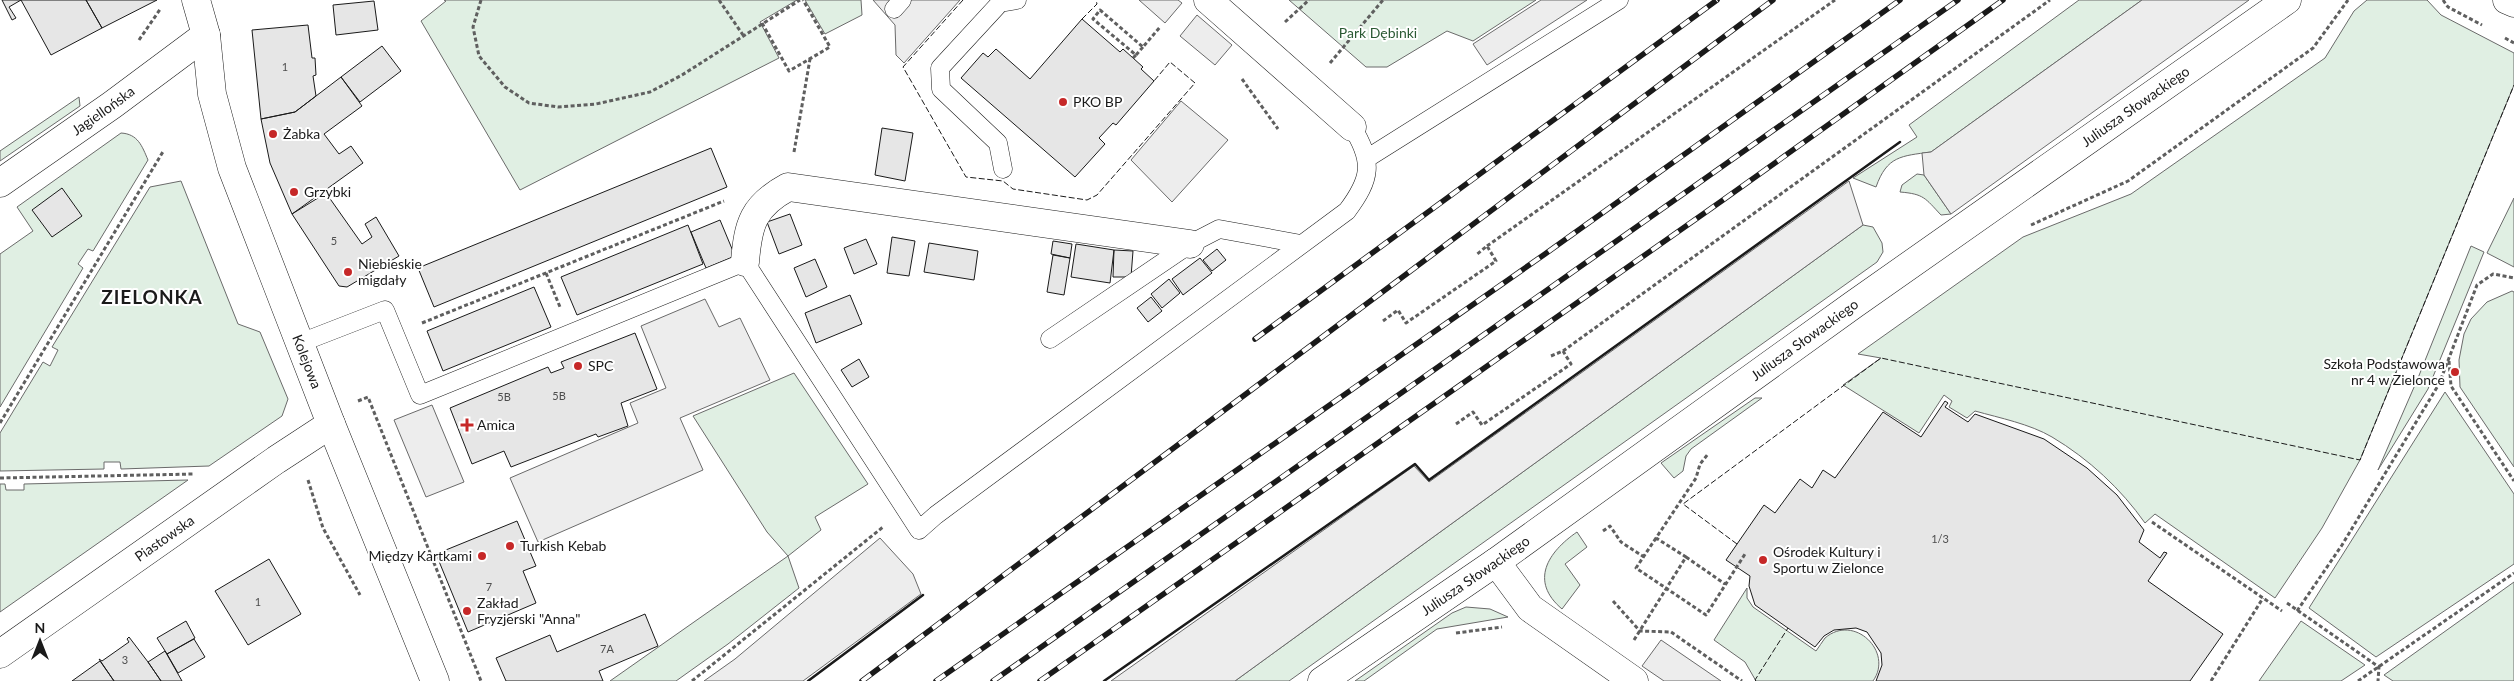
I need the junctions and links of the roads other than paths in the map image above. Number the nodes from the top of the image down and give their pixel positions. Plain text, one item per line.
1 (196, 0) edge
2 (210, 0) edge
3 (1017, 0) edge
4 (1208, 0) edge
5 (1619, 0) edge
6 (2287, 0) edge
7 (2508, 0) edge
8 (2514, 3) edge
9 (206, 35) junction
10 (1352, 127) joint
11 (1366, 159) junction
12 (1003, 169) dead end
13 (0, 183) edge
14 (1190, 244) junction
15 (1301, 244) junction
16 (745, 262) junction
17 (1050, 339) dead end
18 (300, 343) junction
19 (331, 424) junction
20 (1496, 562) junction
21 (0, 654) edge
22 (435, 681) edge
23 (1322, 681) edge
24 (1634, 681) edge

1 - 9 street, Kolejowa
2 - 9 street, Kolejowa
3 - 12 lane
4 - 10 street
5 - 11 lane
6 - 20 street, Juliusza Słowackiego
7 - 8 street
9 - 13 street, Jagiellońska
9 - 18 street, Kolejowa
10 - 11 lane
11 - 15 lane
14 - 15 lane
14 - 16 street
14 - 17 lane
15 - 16 lane
16 - 18 lane
18 - 19 street, Kolejowa
19 - 21 street, Piastowska
19 - 22 street, Kolejowa
20 - 23 street, Juliusza Słowackiego
20 - 24 street

